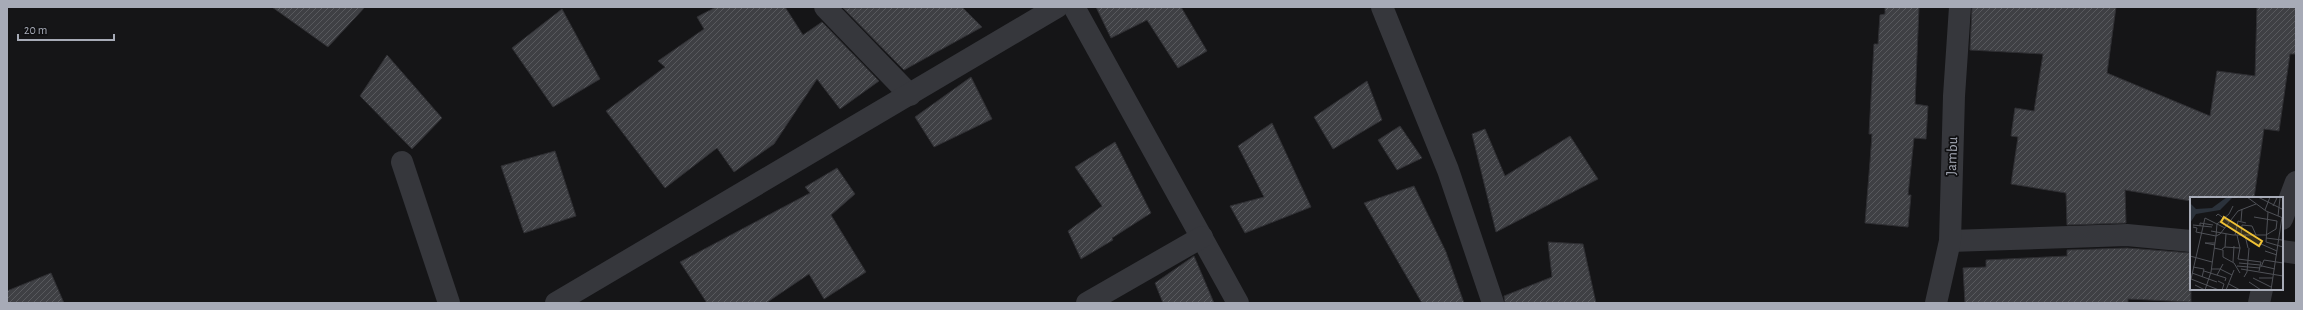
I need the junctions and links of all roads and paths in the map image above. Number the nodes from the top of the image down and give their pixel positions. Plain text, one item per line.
1 (825, 7) edge
2 (1057, 7) edge
3 (1074, 7) edge
4 (1382, 7) edge
5 (1960, 7) edge
6 (910, 95) junction
7 (402, 162) dead end
8 (2296, 182) edge
9 (2283, 216) edge
10 (1202, 237) junction
11 (1950, 241) junction
12 (2190, 241) edge
13 (2283, 251) edge
14 (2296, 253) edge
15 (2262, 290) edge
16 (449, 303) edge
17 (556, 303) edge
18 (1087, 303) edge
19 (1238, 303) edge
20 (1493, 303) edge
21 (1936, 303) edge
22 (2258, 303) edge

1 - 6 street
2 - 6 street
3 - 10 street
4 - 20 street
5 - 11 street, Jambu
6 - 17 street
7 - 16 street
8 - 9 street
10 - 18 street
10 - 19 street
11 - 12 street
11 - 21 street, Jambu
13 - 14 street
15 - 22 street

